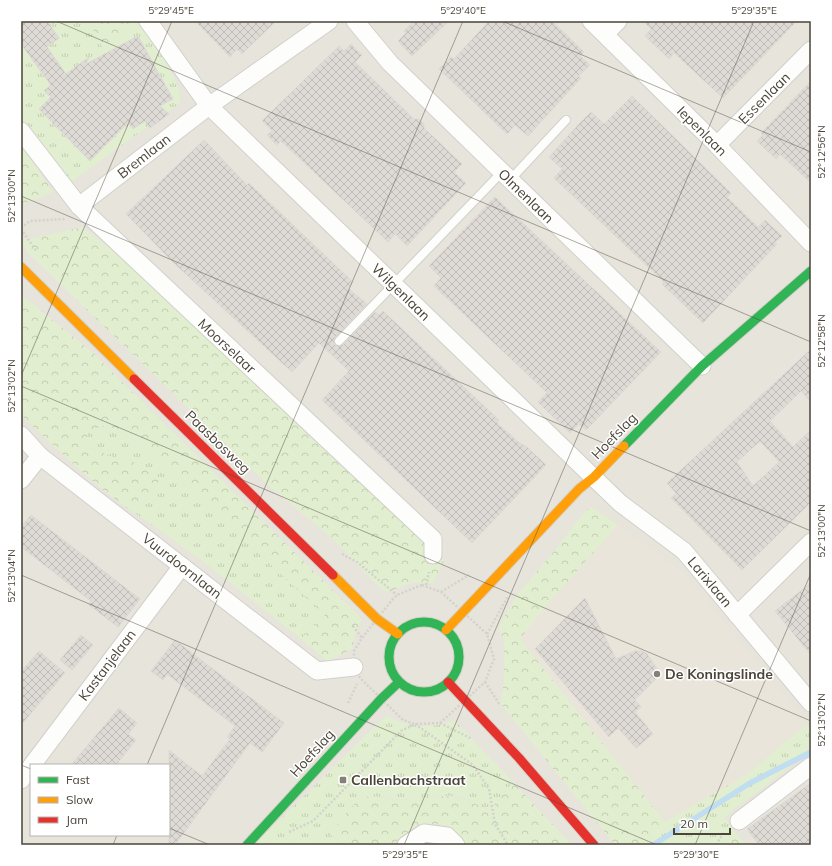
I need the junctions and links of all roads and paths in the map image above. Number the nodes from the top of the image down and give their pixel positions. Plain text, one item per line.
1 (148, 21) edge
2 (329, 21) edge
3 (355, 21) edge
4 (591, 21) edge
5 (618, 21) edge
6 (605, 34) junction
7 (811, 50) edge
8 (209, 106) junction
9 (566, 120) dead end
10 (21, 131) edge
11 (717, 145) junction
12 (506, 176) junction
13 (79, 206) junction
14 (21, 228) edge
15 (811, 243) edge
16 (21, 268) edge
17 (811, 271) edge
18 (393, 284) junction
19 (339, 341) dead end
20 (702, 366) junction
21 (21, 435) edge
22 (40, 456) junction
23 (594, 477) junction
24 (21, 480) edge
25 (811, 542) edge
26 (433, 555) dead end
27 (182, 566) junction
28 (463, 612) junction
29 (737, 615) junction
30 (377, 618) junction
31 (446, 630) junction
32 (398, 634) junction
33 (354, 667) junction
34 (399, 682) junction
35 (448, 682) junction
36 (381, 699) junction
37 (465, 700) junction
38 (811, 703) edge
39 (415, 724) junction
40 (34, 764) edge
41 (811, 766) edge
42 (30, 769) edge
43 (21, 780) edge
44 (739, 821) dead end
45 (286, 833) dead end
46 (451, 841) edge
47 (247, 845) edge
48 (406, 845) edge
49 (508, 845) edge
50 (594, 845) edge

1 - 8 street
2 - 8 street, Bremlaan
3 - 12 street, Olmenlaan
4 - 6 street, Iepenlaan
5 - 6 street
6 - 11 street, Iepenlaan
7 - 11 street, Essenlaan
8 - 13 street, Bremlaan
8 - 18 street, Wilgenlaan
9 - 12 lane
10 - 13 street, Moorselaar
11 - 15 street, Iepenlaan
12 - 18 lane
12 - 20 street, Olmenlaan
13 - 14 path
13 - 26 street, Moorselaar
16 - 30 street, Paasbosweg
17 - 20 street, Hoefslag
18 - 19 lane
18 - 23 street, Wilgenlaan
20 - 23 street, Hoefslag
21 - 22 street, Vuurdoornlaan
22 - 24 street
22 - 27 street, Vuurdoornlaan
23 - 28 street, Hoefslag
23 - 29 street, Larixlaan
25 - 29 street
27 - 33 street, Vuurdoornlaan
27 - 40 street, Kastanjelaan
28 - 30 path
28 - 31 street, Hoefslag
28 - 37 path
29 - 38 street, Larixlaan
30 - 32 street, Paasbosweg
30 - 33 path
31 - 32 street
31 - 35 street
32 - 34 street
33 - 36 path
34 - 35 street
34 - 36 street, Hoefslag
35 - 37 street
36 - 39 path
36 - 47 street, Hoefslag
37 - 39 path
37 - 50 street
39 - 45 path
39 - 49 path
41 - 44 street
42 - 43 street, Kastanjelaan
46 - 48 street

